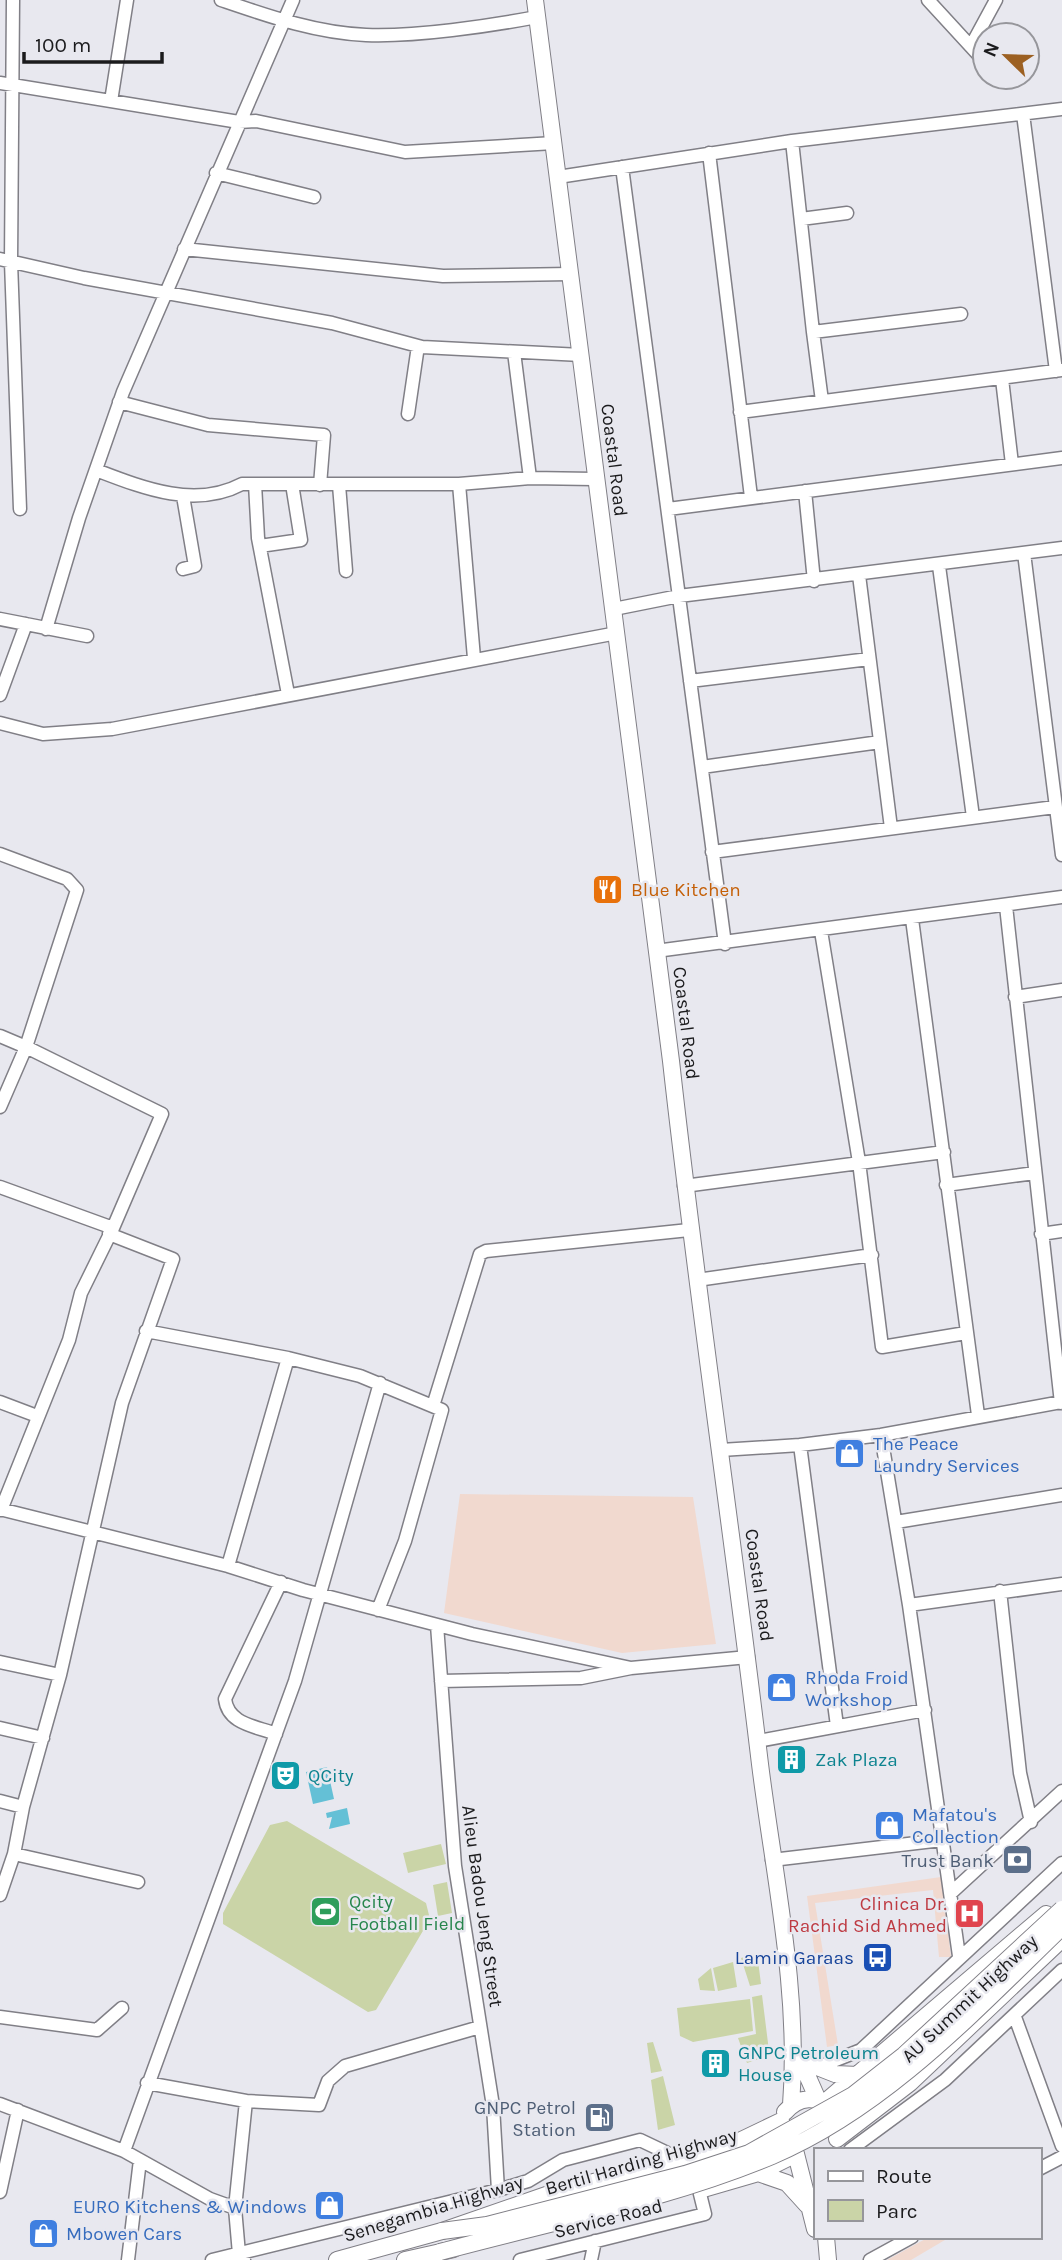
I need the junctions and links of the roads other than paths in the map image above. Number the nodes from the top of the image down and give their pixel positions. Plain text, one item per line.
1 (13, 0) edge
2 (127, 0) edge
3 (221, 0) edge
4 (293, 0) edge
5 (535, 0) edge
6 (928, 0) edge
7 (996, 0) edge
8 (537, 17) junction
9 (985, 21) edge
10 (286, 22) junction
11 (971, 46) edge
12 (6, 84) edge
13 (111, 101) junction
14 (1062, 109) edge
15 (1023, 114) junction
16 (239, 122) junction
17 (792, 141) junction
18 (554, 143) junction
19 (709, 153) junction
20 (622, 167) junction
21 (216, 173) junction
22 (558, 177) junction
23 (314, 197) dead end
24 (847, 213) dead end
25 (801, 219) junction
26 (184, 249) junction
27 (6, 260) edge
28 (570, 274) junction
29 (165, 293) junction
30 (961, 314) dead end
31 (813, 332) junction
32 (418, 346) junction
33 (514, 352) junction
34 (581, 355) junction
35 (1059, 371) edge
36 (1002, 379) junction
37 (822, 401) junction
38 (119, 402) junction
39 (740, 412) junction
40 (408, 414) dead end
41 (1062, 458) edge
42 (1012, 464) junction
43 (96, 470) junction
44 (530, 478) junction
45 (594, 478) junction
46 (255, 484) junction
47 (292, 484) junction
48 (459, 484) junction
49 (320, 485) junction
50 (339, 485) junction
51 (805, 492) junction
52 (183, 496) junction
53 (751, 497) junction
54 (20, 509) dead end
55 (668, 509) junction
56 (260, 546) junction
57 (1062, 548) edge
58 (1024, 553) junction
59 (939, 566) junction
60 (183, 569) dead end
61 (346, 571) dead end
62 (859, 575) junction
63 (814, 581) junction
64 (679, 596) junction
65 (614, 609) junction
66 (0, 619) edge
67 (26, 624) junction
68 (46, 629) junction
69 (617, 633) junction
70 (87, 636) dead end
71 (474, 658) junction
72 (869, 659) junction
73 (690, 681) junction
74 (288, 694) junction
75 (0, 695) edge
76 (0, 723) edge
77 (880, 742) junction
78 (702, 767) junction
79 (1055, 807) junction
80 (973, 817) junction
81 (891, 828) junction
82 (712, 852) junction
83 (0, 854) edge
84 (1062, 855) edge
85 (1062, 897) edge
86 (1006, 906) junction
87 (912, 919) junction
88 (821, 931) junction
89 (725, 944) junction
90 (656, 951) junction
91 (1062, 990) edge
92 (1015, 997) junction
93 (0, 1036) edge
94 (26, 1047) junction
95 (0, 1107) edge
96 (944, 1152) junction
97 (859, 1162) junction
98 (1035, 1173) junction
99 (946, 1185) junction
100 (684, 1186) junction
101 (0, 1187) edge
102 (690, 1230) junction
103 (111, 1231) junction
104 (1062, 1231) edge
105 (1041, 1234) junction
106 (872, 1255) junction
107 (698, 1280) junction
108 (1056, 1317) edge
109 (146, 1331) junction
110 (966, 1332) junction
111 (288, 1357) junction
112 (380, 1383) junction
113 (0, 1402) edge
114 (1061, 1402) edge
115 (433, 1406) junction
116 (978, 1415) junction
117 (37, 1416) junction
118 (881, 1435) junction
119 (800, 1446) junction
120 (721, 1450) junction
121 (1062, 1495) edge
122 (0, 1510) edge
123 (896, 1522) junction
124 (93, 1533) junction
125 (228, 1566) junction
126 (281, 1582) junction
127 (1062, 1584) edge
128 (1000, 1591) junction
129 (320, 1595) junction
130 (909, 1605) junction
131 (378, 1610) junction
132 (437, 1625) junction
133 (748, 1657) junction
134 (0, 1662) edge
135 (631, 1668) junction
136 (60, 1675) junction
137 (441, 1681) junction
138 (925, 1710) junction
139 (837, 1726) junction
140 (0, 1728) edge
141 (275, 1734) junction
142 (43, 1738) junction
143 (758, 1741) junction
144 (1062, 1791) edge
145 (0, 1801) edge
146 (23, 1807) junction
147 (1031, 1822) junction
148 (942, 1840) junction
149 (14, 1854) junction
150 (772, 1860) junction
151 (1062, 1863) edge
152 (138, 1882) dead end
153 (951, 1893) junction
154 (0, 1895) edge
155 (1062, 1902) edge
156 (1062, 1909) edge
157 (1062, 1927) edge
158 (1062, 1939) edge
159 (959, 1956) junction
160 (1062, 1970) edge
161 (122, 2008) dead end
162 (0, 2017) edge
163 (1015, 2017) junction
164 (480, 2026) junction
165 (804, 2060) junction
166 (858, 2075) junction
167 (147, 2084) junction
168 (246, 2101) junction
169 (822, 2101) junction
170 (0, 2104) edge
171 (791, 2105) junction
172 (18, 2110) junction
173 (781, 2122) junction
174 (833, 2144) edge
175 (1062, 2146) edge
176 (853, 2148) edge
177 (124, 2151) junction
178 (796, 2154) junction
179 (814, 2157) edge
180 (1062, 2157) edge
181 (680, 2159) junction
182 (140, 2160) junction
183 (1041, 2168) edge
184 (758, 2174) junction
185 (498, 2190) junction
186 (699, 2190) junction
187 (0, 2192) edge
188 (235, 2208) junction
189 (809, 2209) junction
190 (814, 2225) edge
191 (442, 2231) junction
192 (819, 2239) edge
193 (826, 2239) edge
194 (908, 2239) edge
195 (595, 2241) junction
196 (440, 2252) junction
197 (242, 2257) edge
198 (827, 2257) edge
199 (527, 2259) edge
200 (128, 2260) edge
201 (212, 2260) edge
202 (337, 2260) edge
203 (405, 2260) edge
204 (591, 2260) edge
205 (870, 2260) edge

1 - 12 street
2 - 13 street
3 - 10 street
4 - 10 street
5 - 8 main road, Coastal Road
6 - 11 street
7 - 9 street
8 - 10 street
8 - 18 main road, Coastal Road
10 - 16 street
12 - 13 street
12 - 27 street
13 - 16 street
14 - 15 street
15 - 17 street
15 - 35 street
16 - 18 street
16 - 21 street
17 - 19 street
17 - 25 street
18 - 22 main road, Coastal Road
19 - 20 street
19 - 39 street
20 - 22 street
20 - 55 street
21 - 23 street
21 - 26 street
22 - 28 main road, Coastal Road
24 - 25 street
25 - 31 street
26 - 28 street
26 - 29 street
27 - 29 street
27 - 54 street
28 - 34 main road, Coastal Road
29 - 32 street
29 - 38 street
30 - 31 street
31 - 37 street
32 - 33 street
32 - 40 street
33 - 34 street
33 - 44 street
34 - 45 main road, Coastal Road
35 - 36 street
36 - 37 street
36 - 42 street
37 - 39 street
38 - 43 street
38 - 49 street
39 - 53 street
41 - 42 street
42 - 51 street
43 - 52 street
43 - 68 street
44 - 45 street
44 - 48 street
45 - 65 main road, Coastal Road
46 - 47 street
46 - 52 street
46 - 56 street
47 - 49 street
47 - 56 street
48 - 50 street
48 - 71 street
49 - 50 street
50 - 61 street
51 - 53 street
51 - 63 street
52 - 60 street
53 - 55 street
55 - 64 street
56 - 74 street
57 - 58 street
58 - 59 street
58 - 79 street
59 - 62 street
59 - 80 street
62 - 63 street
62 - 72 street
63 - 64 street
64 - 65 street
64 - 73 street
65 - 69 main road, Coastal Road
66 - 67 street
67 - 68 street
67 - 75 street
68 - 70 street
69 - 71 street
69 - 90 main road, Coastal Road
71 - 74 street
72 - 73 street
72 - 77 street
73 - 78 street
74 - 76 street
77 - 78 street
77 - 81 street
78 - 82 street
79 - 80 street
79 - 84 street
80 - 81 street
81 - 82 street
82 - 89 street
83 - 94 street
85 - 86 street
86 - 87 street
86 - 92 street
87 - 88 street
87 - 96 street
88 - 89 street
88 - 97 street
89 - 90 street
90 - 100 main road, Coastal Road
91 - 92 street
92 - 98 street
93 - 94 street
94 - 95 street
94 - 103 street
96 - 97 street
96 - 99 street
97 - 100 street
97 - 106 street
98 - 99 street
98 - 105 street
99 - 110 street
100 - 102 main road, Coastal Road
101 - 103 street
102 - 107 main road, Coastal Road
102 - 115 street
103 - 109 street
103 - 117 street
104 - 105 street
105 - 108 street
106 - 107 street
106 - 110 street
107 - 120 main road, Coastal Road
108 - 114 street
109 - 111 street
109 - 124 street
110 - 116 street
111 - 112 street
111 - 125 street
112 - 115 street
112 - 129 street
113 - 117 street
114 - 116 street
115 - 131 street
116 - 118 street
117 - 122 street
118 - 119 street
118 - 123 street
119 - 120 street
119 - 139 street
120 - 133 main road, Coastal Road
121 - 123 street
122 - 124 street
123 - 130 street
124 - 125 street
124 - 136 street
125 - 126 street
126 - 129 street
126 - 141 street
127 - 128 street
128 - 130 street
128 - 147 street
129 - 131 street
129 - 141 street
130 - 138 street
131 - 132 street
132 - 135 street
132 - 137 street, Alieu Badou Jeng Street
133 - 135 street
133 - 143 main road, Coastal Road
134 - 136 street
135 - 137 street
136 - 142 street
137 - 164 street, Alieu Badou Jeng Street
138 - 139 street
138 - 148 street
139 - 143 street
140 - 142 street
141 - 167 street
142 - 146 street
143 - 150 main road, Coastal Road
144 - 147 street
145 - 146 street
146 - 149 street
147 - 153 street
148 - 150 street
148 - 153 street
149 - 152 street
149 - 154 street
150 - 165 main road, Coastal Road
151 - 159 street
153 - 159 street
155 - 166 main road, AU Summit Highway
156 - 191 main road, Bertil Harding Highway, bridge
157 - 196 main road, Bertil Harding Highway, bridge
158 - 174 main road, AU Summit Highway
159 - 165 street
160 - 163 street
161 - 162 street
163 - 175 street
163 - 176 street
164 - 168 street
164 - 185 street, Alieu Badou Jeng Street
165 - 166 main road
165 - 169 main road, Coastal Road
165 - 171 main road, Coastal Road
166 - 169 main road, AU Summit Highway
167 - 168 street
167 - 177 street
168 - 188 street
169 - 171 main road
169 - 174 main road, Coastal Road
170 - 172 street
171 - 173 main road
172 - 177 street
172 - 187 street
173 - 178 main road
173 - 181 main road, Senegambia Highway
177 - 182 street
178 - 179 main road
178 - 184 main road
178 - 189 main road
180 - 183 street
181 - 185 street
181 - 191 main road, Senegambia Highway
182 - 188 street
182 - 200 street
184 - 186 main road
184 - 189 main road
185 - 197 street
186 - 195 street, Service Road
186 - 196 main road
188 - 197 street
189 - 190 main road
191 - 202 main road, Senegambia Highway
192 - 198 main road
193 - 198 main road
194 - 205 street
195 - 199 street, Service Road
195 - 204 street
196 - 203 main road
197 - 201 street

